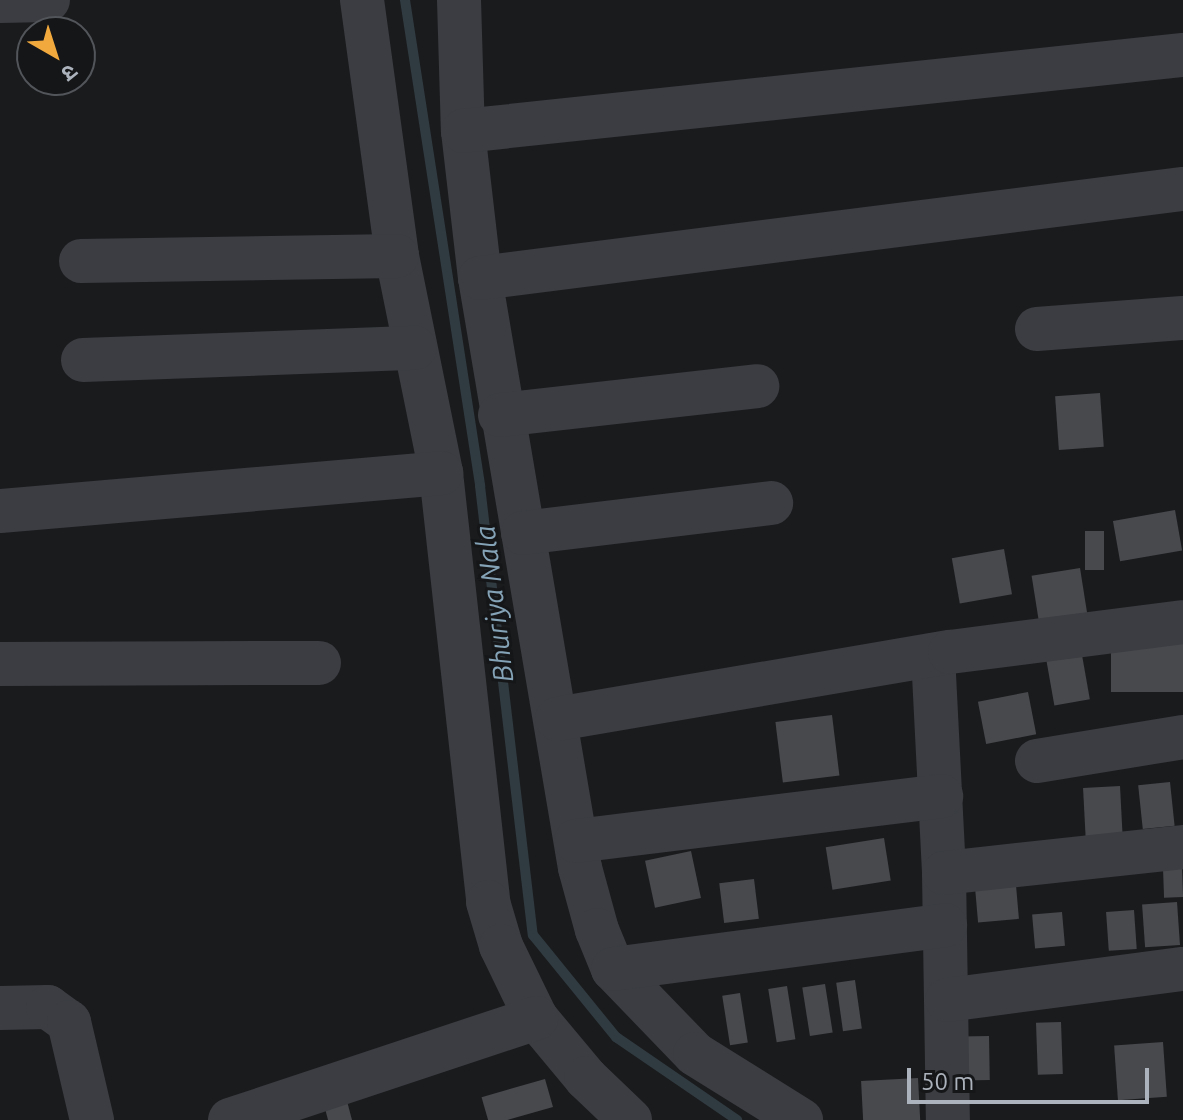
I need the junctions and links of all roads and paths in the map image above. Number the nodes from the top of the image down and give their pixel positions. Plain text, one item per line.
1 (48, 0) edge
2 (362, 0) edge
3 (459, 0) edge
4 (0, 1) edge
5 (1183, 55) edge
6 (463, 131) junction
7 (1183, 189) edge
8 (397, 256) junction
9 (81, 261) dead end
10 (480, 278) junction
11 (1183, 318) edge
12 (1037, 329) dead end
13 (415, 348) junction
14 (83, 360) dead end
15 (757, 386) dead end
16 (500, 415) junction
17 (441, 473) junction
18 (771, 503) dead end
19 (0, 511) edge
20 (523, 533) junction
21 (1183, 622) edge
22 (933, 655) junction
23 (319, 663) dead end
24 (0, 664) edge
25 (557, 719) junction
26 (1183, 737) edge
27 (1037, 761) dead end
28 (941, 796) junction
29 (576, 841) junction
30 (1183, 847) edge
31 (944, 873) junction
32 (945, 925) junction
33 (613, 969) junction
34 (1183, 969) edge
35 (947, 1000) junction
36 (0, 1008) edge
37 (536, 1018) junction
38 (622, 1118) edge
39 (92, 1120) edge
40 (230, 1120) edge
41 (801, 1120) edge
42 (948, 1120) edge

1 - 4 street
2 - 8 street
3 - 6 street
5 - 6 street
6 - 10 street
7 - 10 street
8 - 9 street
8 - 13 street
10 - 16 street
11 - 12 street
13 - 14 street
13 - 17 street
15 - 16 street
16 - 20 street
17 - 19 street
17 - 37 street
18 - 20 street
20 - 25 street
21 - 22 street
22 - 25 street
22 - 28 street
23 - 24 street
25 - 29 street
26 - 27 street
28 - 29 street
28 - 31 street
29 - 33 street
30 - 31 street
31 - 32 street
32 - 33 street
32 - 35 street
33 - 41 street
34 - 35 street
35 - 42 street
36 - 39 street
37 - 38 street
37 - 40 street

